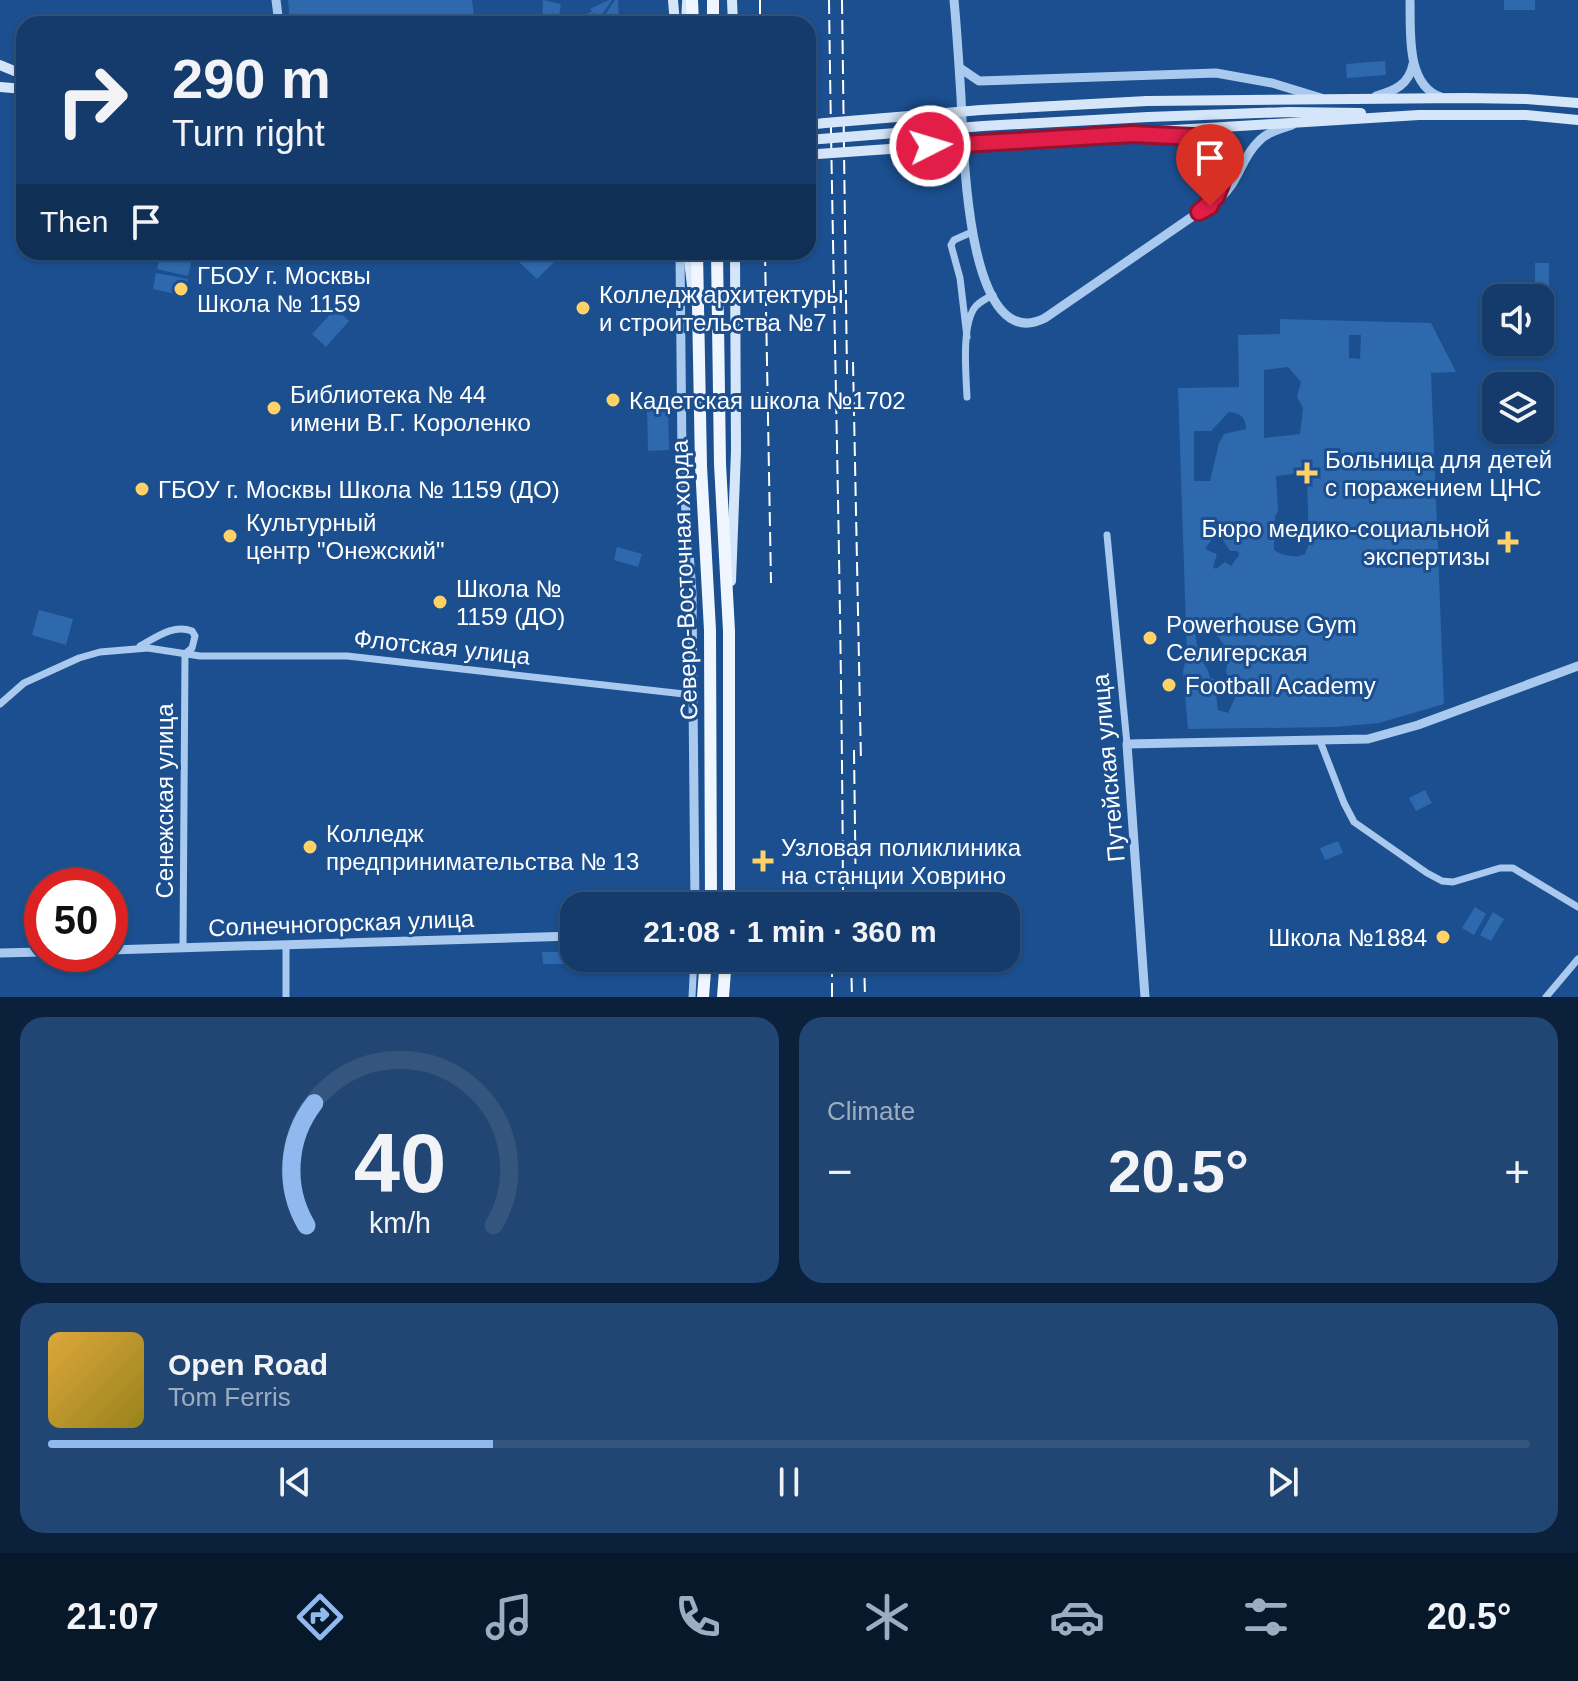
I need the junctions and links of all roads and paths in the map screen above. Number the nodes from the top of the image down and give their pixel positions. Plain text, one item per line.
1 (954, 0) edge
2 (1410, 0) edge
3 (1413, 56) junction
4 (960, 68) junction
5 (1322, 98) junction
6 (1370, 98) junction
7 (1443, 98) junction
8 (1465, 98) junction
9 (1578, 103) edge
10 (1419, 115) junction
11 (1465, 115) junction
12 (1578, 120) edge
13 (1297, 123) junction
14 (816, 124) edge
15 (1149, 133) junction
16 (816, 139) edge
17 (816, 155) edge
18 (1199, 212) junction
19 (972, 232) junction
20 (680, 260) edge
21 (689, 260) edge
22 (697, 260) edge
23 (717, 260) edge
24 (735, 260) edge
25 (993, 295) junction
26 (967, 337) junction
27 (700, 372) junction
28 (967, 397) dead end
29 (1107, 535) dead end
30 (729, 631) junction
31 (134, 649) junction
32 (185, 654) junction
33 (1578, 666) edge
34 (693, 695) junction
35 (0, 704) edge
36 (1320, 741) junction
37 (1127, 744) junction
38 (695, 892) edge
39 (711, 892) edge
40 (729, 892) edge
41 (1578, 907) edge
42 (560, 936) edge
43 (286, 946) junction
44 (183, 948) junction
45 (128, 950) edge
46 (24, 952) edge
47 (0, 953) edge
48 (1578, 959) edge
49 (693, 972) edge
50 (705, 972) edge
51 (725, 972) edge
52 (286, 997) edge
53 (692, 997) edge
54 (703, 997) edge
55 (723, 997) edge
56 (1145, 997) edge
57 (1546, 997) edge

1 - 4 street
2 - 3 street
3 - 6 street
3 - 7 street
4 - 5 street
4 - 19 street
5 - 6 main road
5 - 14 main road, bridge
6 - 7 main road
7 - 8 main road
8 - 9 main road
8 - 11 street
10 - 11 main road
10 - 13 main road
10 - 16 main road, bridge
11 - 12 main road
13 - 15 main road
13 - 18 street
15 - 17 main road, bridge
15 - 18 street
18 - 25 street
19 - 25 street
19 - 26 street
20 - 34 street
21 - 27 main road
22 - 27 main road, Северо-Восточная хорда
23 - 30 main road, Северо-Восточная хорда
24 - 30 main road
25 - 26 street
26 - 28 street
27 - 39 main road, Северо-Восточная хорда
29 - 37 street, Путейская улица
30 - 40 main road, Северо-Восточная хорда
31 - 32 street, Флотская улица
31 - 32 street, Флотская улица
31 - 35 street, Флотская улица
32 - 34 street, Флотская улица
32 - 44 street, Сенежская улица
33 - 36 street
34 - 38 street
36 - 37 street
36 - 41 street
37 - 56 street, Путейская улица
42 - 43 street, Солнечногорская улица
43 - 44 street, Солнечногорская улица
43 - 52 street
44 - 45 street, Солнечногорская улица
46 - 47 street
48 - 57 street
49 - 53 street
50 - 54 main road
51 - 55 main road

